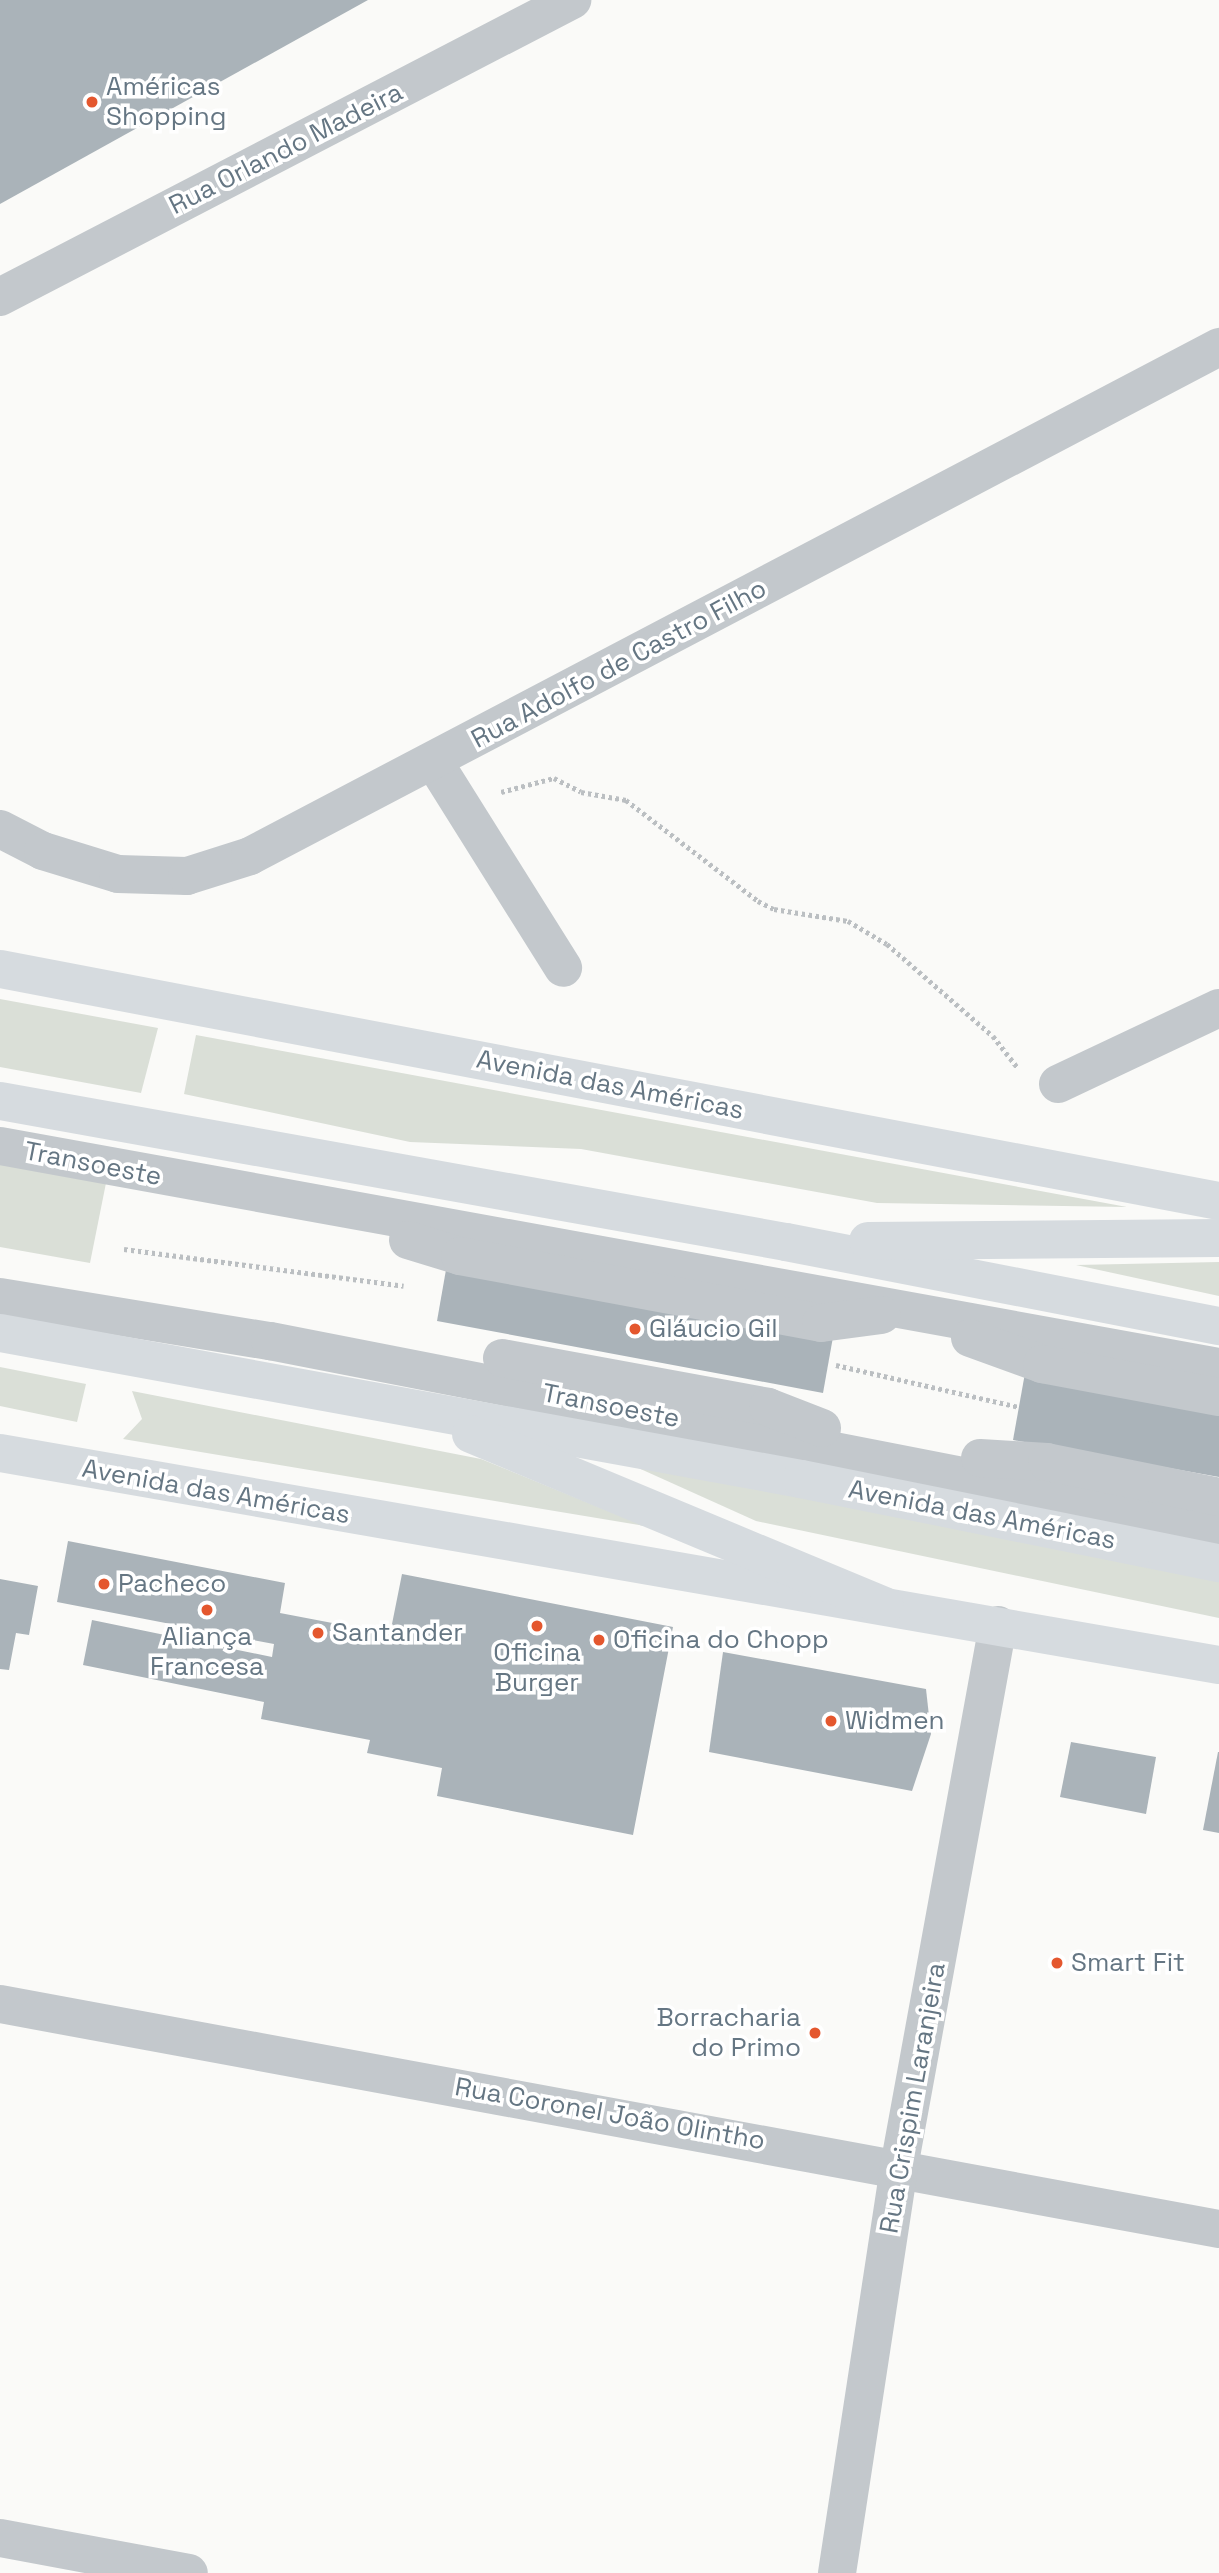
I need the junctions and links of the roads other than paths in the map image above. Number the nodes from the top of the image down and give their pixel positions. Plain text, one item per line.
1 (572, 0) edge
2 (0, 297) edge
3 (1219, 347) edge
4 (434, 762) junction
5 (0, 830) edge
6 (563, 968) dead end
7 (0, 969) edge
8 (1219, 1008) edge
9 (1058, 1084) road end
10 (0, 1101) edge
11 (0, 1146) edge
12 (1219, 1201) edge
13 (1219, 1238) edge
14 (786, 1242) junction
15 (0, 1297) edge
16 (908, 1310) junction
17 (1219, 1326) edge
18 (0, 1333) edge
19 (1219, 1367) edge
20 (1219, 1397) edge
21 (398, 1404) junction
22 (0, 1453) edge
23 (873, 1455) junction
24 (1219, 1497) edge
25 (1219, 1527) edge
26 (1219, 1563) edge
27 (885, 1606) junction
28 (999, 1625) junction
29 (1219, 1665) edge
30 (0, 2004) edge
31 (899, 2167) junction
32 (1219, 2229) edge
33 (0, 2538) edge
34 (189, 2573) edge
35 (837, 2573) edge

1 - 2 street, Rua Orlando Madeira
3 - 4 street, Rua Adolfo de Castro Filho
4 - 5 street, Rua Adolfo de Castro Filho
4 - 6 street
7 - 12 main road, Avenida das Américas
8 - 9 street
10 - 14 main road
11 - 16 street, Transoeste
13 - 14 main road
14 - 17 main road
15 - 23 street
16 - 19 street, Transoeste
16 - 20 street
18 - 21 main road, Avenida das Américas
21 - 26 main road, Avenida das Américas
21 - 27 main road
22 - 27 main road, Avenida das Américas
23 - 24 street
23 - 25 street
27 - 28 main road, Avenida das Américas
28 - 29 main road, Avenida das Américas
28 - 31 street, Rua Crispim Laranjeira
30 - 31 street, Rua Coronel João Olintho
31 - 32 street, Rua Coronel João Olintho
31 - 35 street, Rua Crispim Laranjeira
33 - 34 street

